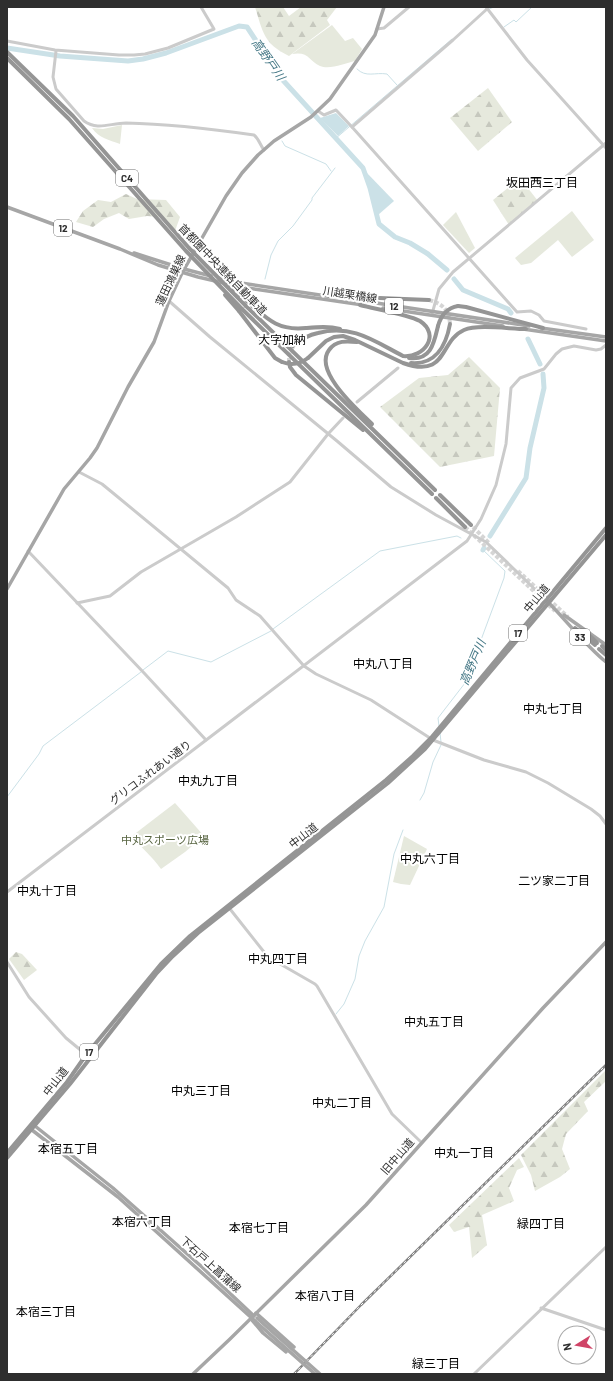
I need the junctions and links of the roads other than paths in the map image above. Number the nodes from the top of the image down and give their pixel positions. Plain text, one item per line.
1 (201, 7) edge
2 (384, 7) edge
3 (409, 7) edge
4 (486, 8) edge
5 (377, 29) junction
6 (7, 41) edge
7 (56, 51) junction
8 (7, 52) edge
9 (7, 58) edge
10 (318, 111) junction
11 (352, 127) junction
12 (605, 145) edge
13 (264, 150) junction
14 (7, 207) edge
15 (469, 258) junction
16 (183, 271) junction
17 (330, 296) junction
18 (429, 300) tunnel mouth
19 (169, 301) junction
20 (360, 305) junction
21 (244, 307) junction
22 (432, 313) junction
23 (450, 324) tunnel mouth
24 (543, 328) junction
25 (526, 329) junction
26 (347, 330) junction
27 (586, 330) dead end
28 (606, 337) edge
29 (606, 341) edge
30 (360, 342) junction
31 (606, 345) edge
32 (293, 346) tunnel mouth
33 (403, 356) junction
34 (289, 362) dead end
35 (403, 362) junction
36 (398, 368) dead end
37 (357, 402) dead end
38 (343, 418) dead end
39 (328, 434) junction
40 (390, 453) junction
41 (400, 456) junction
42 (79, 472) junction
43 (471, 525) tunnel mouth
44 (465, 527) tunnel mouth
45 (606, 528) edge
46 (472, 534) junction
47 (606, 535) edge
48 (181, 549) junction
49 (28, 551) junction
50 (7, 590) edge
51 (547, 601) junction
52 (77, 603) junction
53 (556, 610) junction
54 (575, 628) dead end
55 (590, 636) dead end
56 (602, 647) edge
57 (606, 650) edge
58 (606, 656) edge
59 (606, 662) edge
60 (304, 666) junction
61 (432, 739) junction
62 (206, 740) junction
63 (606, 824) edge
64 (7, 892) edge
65 (230, 909) junction
66 (606, 942) edge
67 (7, 962) edge
68 (88, 1056) junction
69 (32, 1127) junction
70 (421, 1142) junction
71 (7, 1153) edge
72 (7, 1158) edge
73 (606, 1247) edge
74 (541, 1308) junction
75 (254, 1316) junction
76 (256, 1320) junction
77 (606, 1330) edge
78 (294, 1347) dead end
79 (286, 1352) dead end
80 (193, 1374) edge
81 (315, 1374) edge
82 (320, 1374) edge
83 (474, 1374) edge

1 - 7 street
2 - 5 main road, 蓮田鴻巣線
3 - 5 street
4 - 11 street
4 - 12 street
5 - 10 main road, 蓮田鴻巣線
6 - 7 street
7 - 13 street
8 - 21 highway, 首都圏中央連絡自動車道 / C4, bridge
9 - 21 highway, 首都圏中央連絡自動車道 / C4, bridge
10 - 11 street
10 - 13 main road, 蓮田鴻巣線
11 - 15 street
12 - 15 street
13 - 16 main road, 蓮田鴻巣線
14 - 16 main road, 川越栗橋線 / 12
15 - 22 street
15 - 27 street
16 - 17 main road, 川越栗橋線 / 12
16 - 19 main road, 蓮田鴻巣線
16 - 20 main road, 川越栗橋線 / 12
17 - 18 highway
17 - 22 main road, 川越栗橋線 / 12
19 - 39 street
19 - 42 main road, 蓮田鴻巣線
20 - 22 main road, 川越栗橋線 / 12
20 - 33 highway
21 - 26 highway
21 - 30 highway, bridge
21 - 40 highway, 首都圏中央連絡自動車道 / C4
21 - 41 highway, 首都圏中央連絡自動車道 / C4
22 - 24 main road, 川越栗橋線 / 12
22 - 25 main road, 川越栗橋線 / 12
23 - 35 highway
24 - 28 main road, 川越栗橋線 / 12
24 - 33 highway, bridge
25 - 29 main road, 川越栗橋線 / 12
25 - 35 highway
26 - 32 highway
26 - 33 highway
30 - 35 highway
30 - 41 highway
31 - 46 street, グリコふれあい通り
34 - 40 highway
36 - 37 street
38 - 39 street
39 - 46 street
39 - 48 street
40 - 41 highway, 首都圏中央連絡自動車道 / C4
42 - 48 street
42 - 49 main road, 蓮田鴻巣線
43 - 44 highway
45 - 51 highway, 中山道 / 17
46 - 51 street
46 - 60 street, グリコふれあい通り
47 - 51 highway, 中山道 / 17
48 - 52 street
48 - 60 street
49 - 50 main road, 蓮田鴻巣線
49 - 52 street
51 - 53 main road, 33
51 - 61 highway, 中山道 / 17
52 - 62 street
53 - 56 main road, 33
53 - 59 main road, 33
54 - 55 highway
56 - 57 highway
56 - 58 highway
60 - 61 street
60 - 62 street, グリコふれあい通り
61 - 63 street
61 - 65 highway, 中山道 / 17
61 - 68 highway, 中山道 / 17
62 - 64 street, グリコふれあい通り
65 - 68 highway, 中山道 / 17
65 - 70 street
66 - 70 main road, 旧中山道
67 - 68 street
68 - 69 highway, 中山道 / 17
69 - 71 highway, 中山道 / 17
69 - 72 highway, 中山道 / 17
69 - 75 main road, 下石戸上菖蒲線
70 - 75 main road, 旧中山道
73 - 74 street
74 - 77 street
74 - 83 street
75 - 76 main road, 下石戸上菖蒲線
75 - 78 main road
75 - 79 main road
75 - 80 main road, 旧中山道
76 - 81 main road, bridge
76 - 82 main road, bridge

